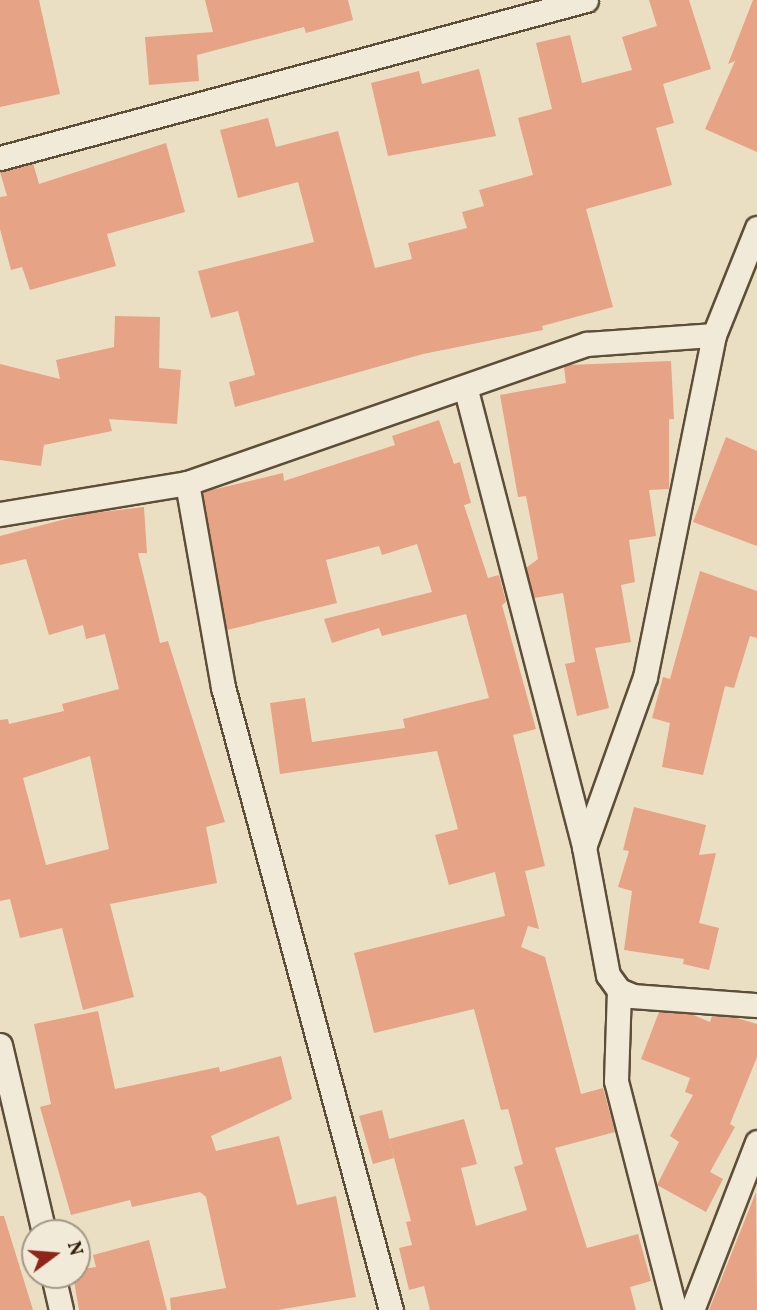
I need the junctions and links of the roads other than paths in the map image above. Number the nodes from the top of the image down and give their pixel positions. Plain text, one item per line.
1 (586, 0) edge
2 (0, 158) edge
3 (757, 228) edge
4 (714, 335) junction
5 (466, 390) junction
6 (187, 483) junction
7 (0, 514) edge
8 (584, 847) junction
9 (619, 989) junction
10 (757, 1004) edge
11 (0, 1045) edge
12 (7, 1099) edge
13 (757, 1142) edge
14 (40, 1219) edge
15 (56, 1289) edge
16 (61, 1310) edge
17 (391, 1310) edge
18 (675, 1310) edge
19 (692, 1310) edge

1 - 2 street
3 - 4 street
4 - 5 street
4 - 8 street
5 - 6 street
5 - 8 street
6 - 7 street
6 - 17 street
8 - 9 street
9 - 10 street
9 - 18 street
11 - 12 street
12 - 14 street
13 - 19 street
15 - 16 street

